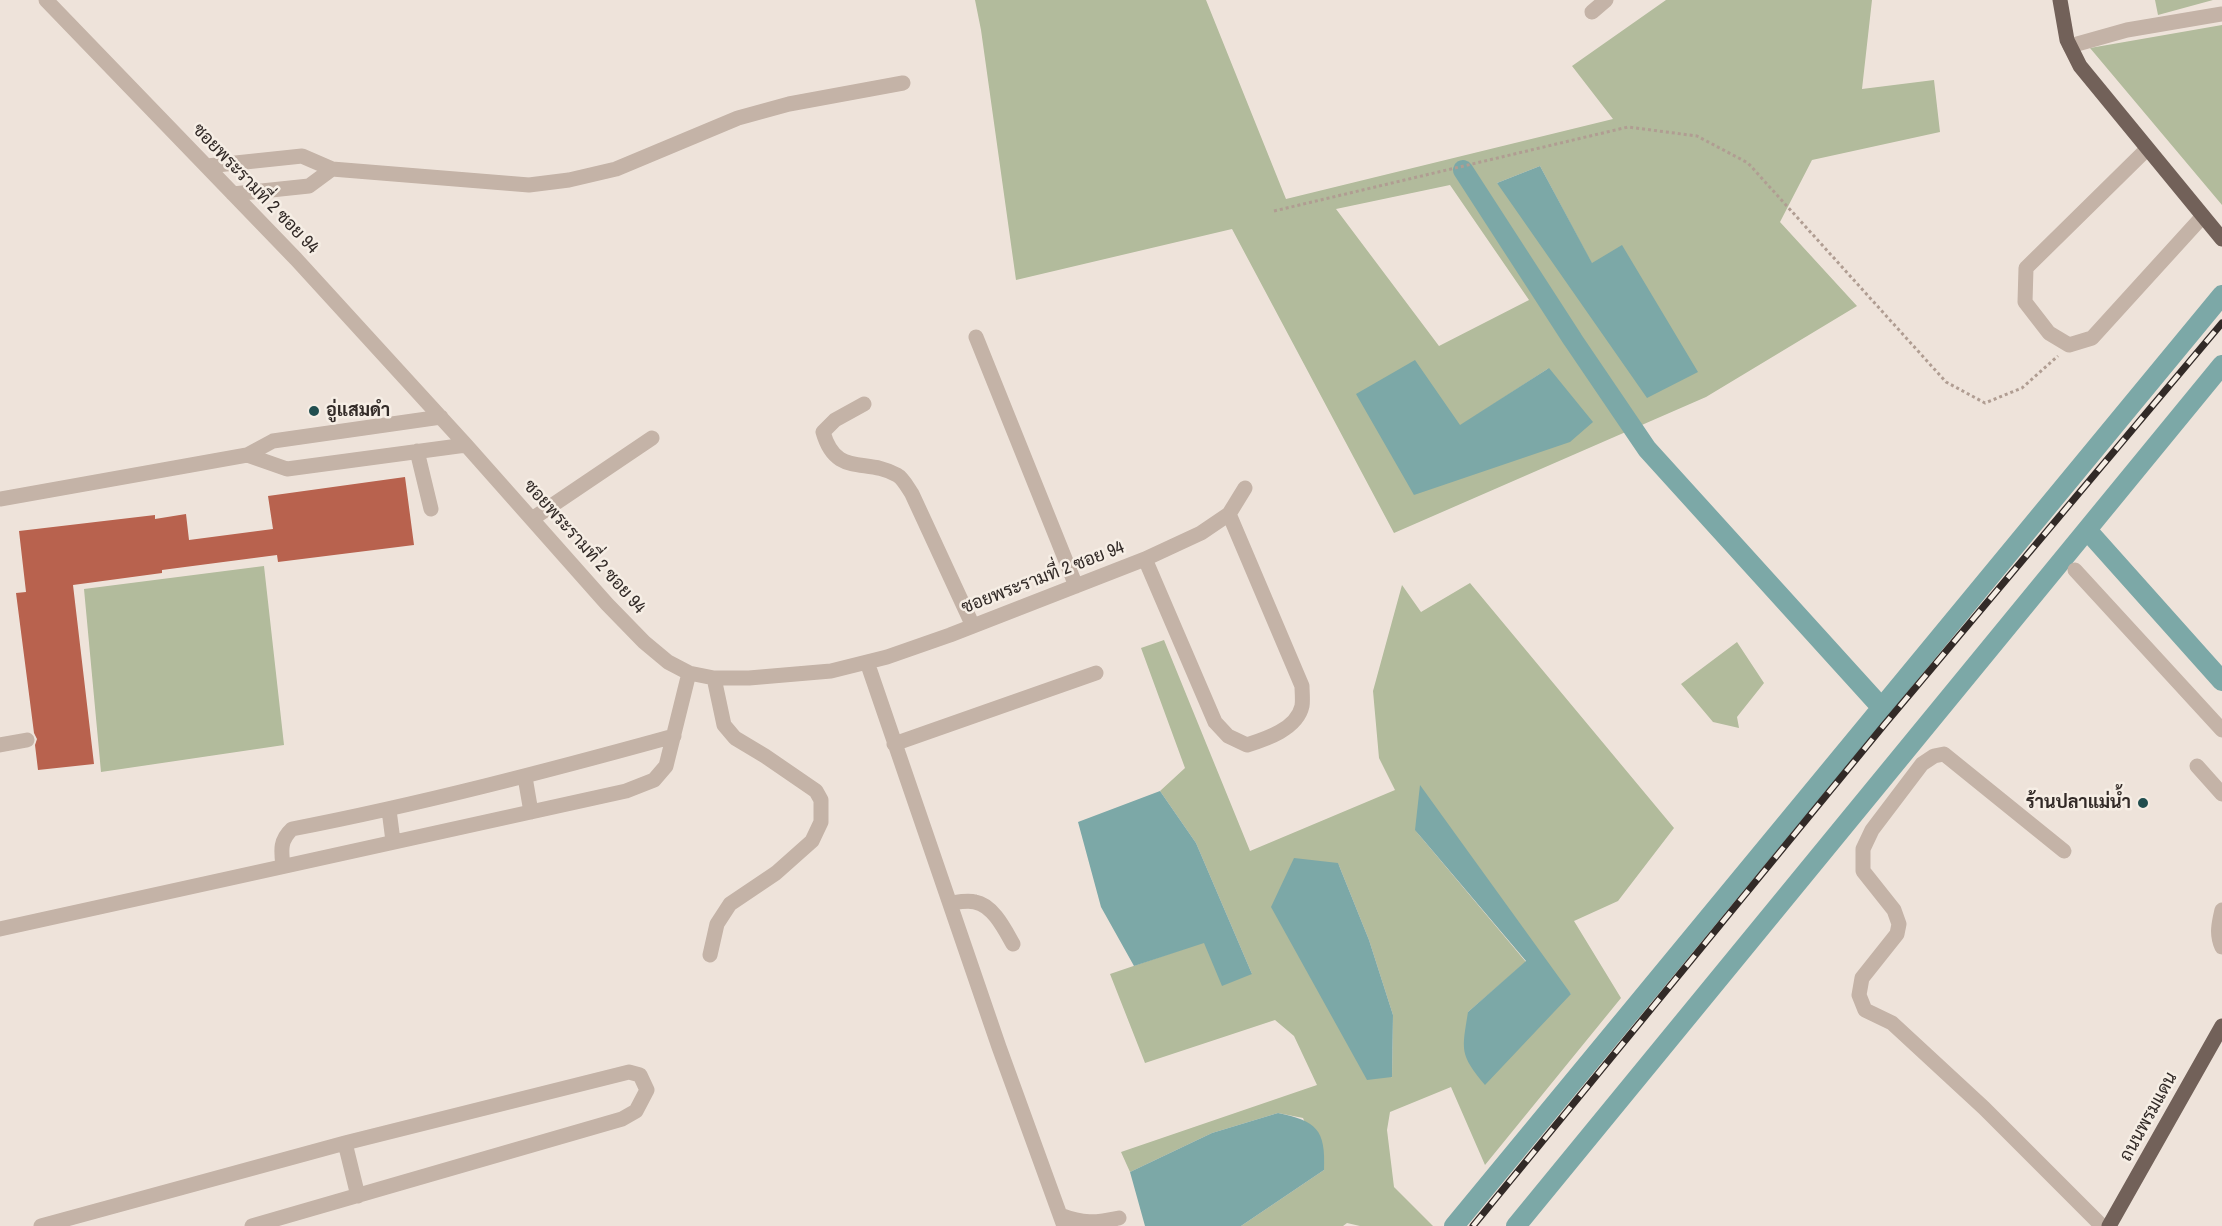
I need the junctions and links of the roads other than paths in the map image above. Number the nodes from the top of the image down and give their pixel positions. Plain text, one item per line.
1 (46, 0) edge
2 (1606, 0) edge
3 (2060, 0) edge
4 (1592, 12) dead end
5 (2222, 14) edge
6 (2070, 46) junction
7 (903, 83) dead end
8 (2147, 148) junction
9 (207, 166) junction
10 (332, 169) junction
11 (233, 194) junction
12 (2203, 216) junction
13 (2222, 239) edge
14 (976, 337) dead end
15 (864, 404) dead end
16 (441, 417) junction
17 (652, 438) dead end
18 (466, 445) junction
19 (417, 452) junction
20 (247, 455) junction
21 (1245, 488) dead end
22 (0, 499) edge
23 (431, 509) dead end
24 (1229, 514) junction
25 (532, 519) junction
26 (1145, 559) junction
27 (2075, 570) dead end
28 (1076, 586) junction
29 (973, 626) junction
30 (867, 662) junction
31 (689, 673) junction
32 (1096, 673) dead end
33 (714, 678) junction
34 (2222, 730) edge
35 (674, 736) junction
36 (27, 740) dead end
37 (894, 744) junction
38 (0, 745) edge
39 (2197, 766) dead end
40 (525, 777) junction
41 (2222, 794) edge
42 (389, 810) junction
43 (531, 812) junction
44 (393, 841) junction
45 (2064, 851) dead end
46 (283, 866) junction
47 (951, 903) junction
48 (2222, 910) edge
49 (0, 929) edge
50 (1013, 944) dead end
51 (2222, 946) edge
52 (710, 955) dead end
53 (2222, 1026) edge
54 (345, 1143) junction
55 (358, 1196) junction
56 (1119, 1218) dead end
57 (1062, 1220) edge
58 (41, 1226) edge
59 (252, 1226) edge
60 (2102, 1226) edge
61 (2109, 1226) edge

1 - 9 street, ซอยพระรามที่ 2 ซอย 94
2 - 4 street
3 - 6 main road
5 - 6 street
6 - 8 main road
7 - 10 street
8 - 12 main road
8 - 12 street
9 - 10 street
9 - 11 street, ซอยพระรามที่ 2 ซอย 94
10 - 11 street
11 - 16 street, ซอยพระรามที่ 2 ซอย 94
12 - 13 main road
14 - 28 street
15 - 29 street
16 - 18 street, ซอยพระรามที่ 2 ซอย 94
16 - 20 street
17 - 25 street
18 - 19 street
18 - 25 street, ซอยพระรามที่ 2 ซอย 94
19 - 20 street
19 - 23 street
20 - 22 street
21 - 24 street, ซอยพระรามที่ 2 ซอย 94
24 - 26 street, ซอยพระรามที่ 2 ซอย 94
24 - 26 street
25 - 31 street, ซอยพระรามที่ 2 ซอย 94
26 - 28 street, ซอยพระรามที่ 2 ซอย 94
27 - 34 street
28 - 29 street, ซอยพระรามที่ 2 ซอย 94
29 - 30 street, ซอยพระรามที่ 2 ซอย 94
30 - 33 street, ซอยพระรามที่ 2 ซอย 94
30 - 37 street
31 - 33 street, ซอยพระรามที่ 2 ซอย 94
31 - 35 street
32 - 37 street
33 - 52 street
35 - 40 street
35 - 43 street
36 - 38 street
37 - 47 street
39 - 41 street
40 - 42 street
40 - 43 street
42 - 44 street
42 - 46 street
43 - 44 street
44 - 46 street
45 - 60 street
46 - 49 street
47 - 50 street
47 - 57 street
48 - 51 street
53 - 61 main road, ถนนพรมแดน
54 - 55 street
54 - 55 street
54 - 58 street
55 - 59 street
56 - 57 street

